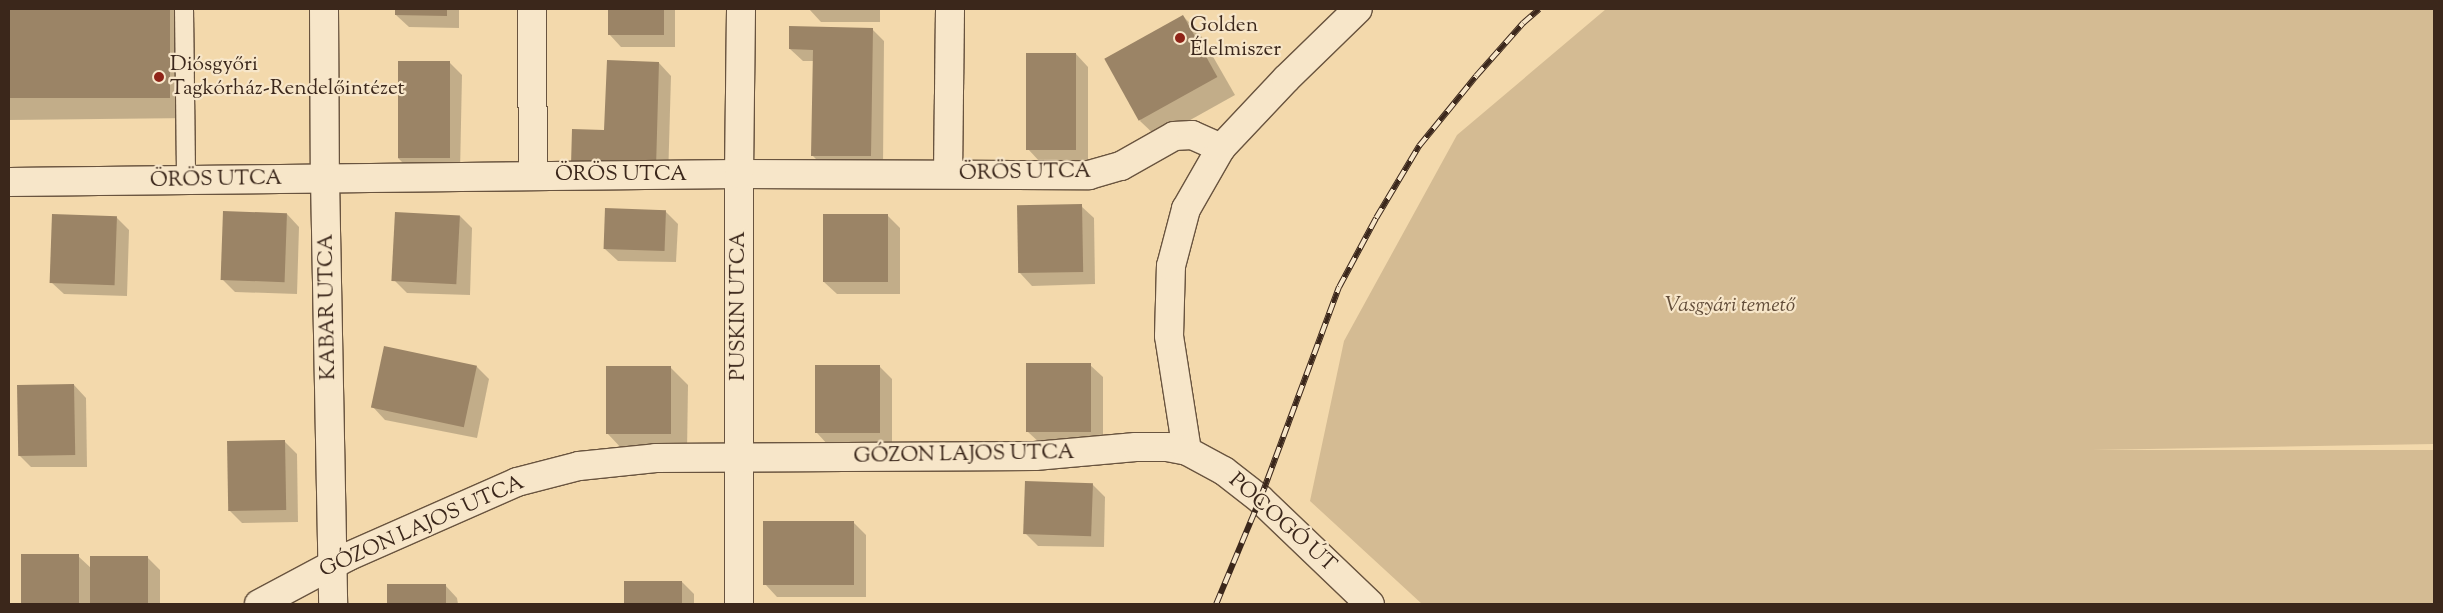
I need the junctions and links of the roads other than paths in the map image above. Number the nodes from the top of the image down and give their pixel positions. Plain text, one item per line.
1 (184, 9) edge
2 (324, 9) edge
3 (532, 9) edge
4 (741, 9) edge
5 (950, 9) edge
6 (1358, 9) edge
7 (1221, 148) junction
8 (739, 174) junction
9 (948, 174) junction
10 (533, 176) junction
11 (325, 178) junction
12 (186, 180) junction
13 (9, 182) edge
14 (1187, 451) junction
15 (738, 458) junction
16 (334, 564) junction
17 (259, 604) edge
18 (333, 604) edge
19 (739, 604) edge
20 (1370, 604) edge

1 - 12 lane
2 - 11 street, KABAR UTCA
3 - 10 street
4 - 8 street, PUSKIN UTCA
5 - 9 street
6 - 7 street
7 - 9 street, ÖRÖS UTCA
7 - 14 street
8 - 9 street, ÖRÖS UTCA
8 - 10 street, ÖRÖS UTCA
8 - 15 street, PUSKIN UTCA
10 - 11 street, ÖRÖS UTCA
11 - 12 street, ÖRÖS UTCA
11 - 16 street, KABAR UTCA
12 - 13 street, ÖRÖS UTCA
14 - 15 street, GÓZON LAJOS UTCA
14 - 20 street, POCOGÓ ÚT
15 - 16 street, GÓZON LAJOS UTCA
15 - 19 street, PUSKIN UTCA
16 - 17 street, GÓZON LAJOS UTCA
16 - 18 street, KABAR UTCA

